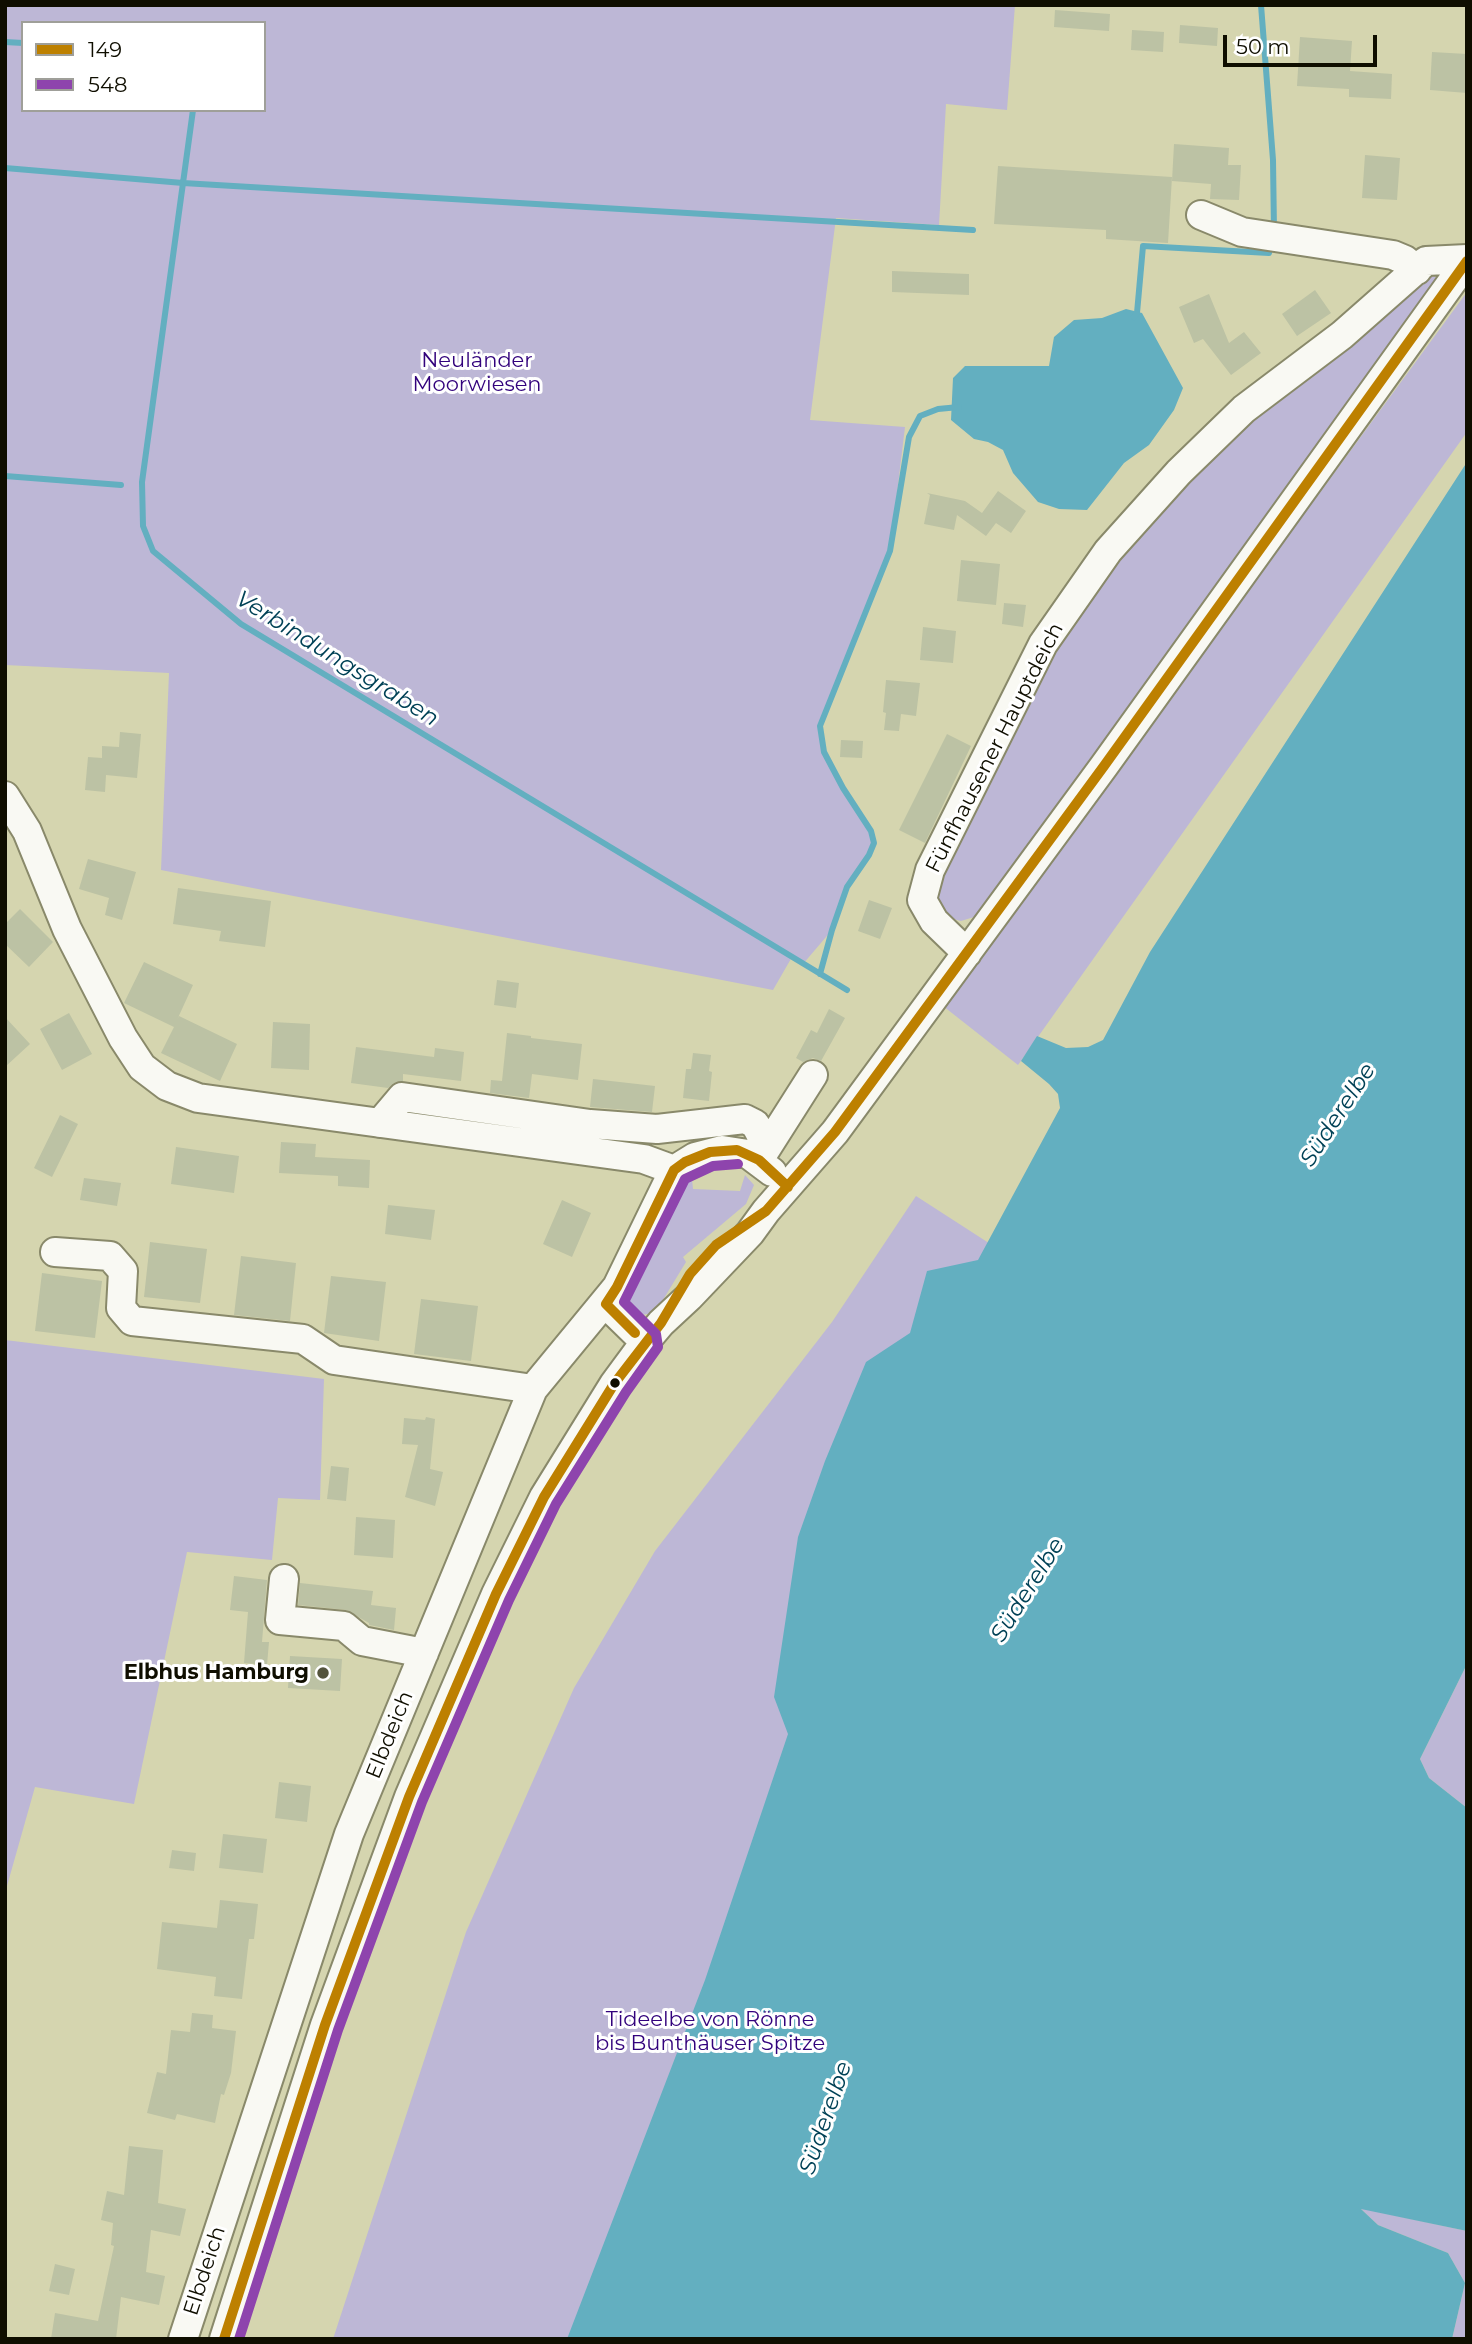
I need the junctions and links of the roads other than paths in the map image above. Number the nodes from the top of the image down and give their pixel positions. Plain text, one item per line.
1 (1201, 215) dead end
2 (1467, 260) edge
3 (1417, 270) junction
4 (5, 796) edge
5 (967, 953) junction
6 (813, 1075) dead end
7 (380, 1122) junction
8 (820, 1151) joint
9 (759, 1160) junction
10 (674, 1170) junction
11 (788, 1187) junction
12 (55, 1252) dead end
13 (606, 1304) junction
14 (653, 1333) junction
15 (533, 1389) junction
16 (284, 1579) dead end
17 (424, 1653) junction
18 (183, 2339) edge
19 (223, 2339) edge

1 - 3 street
2 - 3 street, Fünfhausener Hauptdeich
2 - 5 street, Fünfhausener Hauptdeich
3 - 5 street, Fünfhausener Hauptdeich
4 - 7 street
5 - 8 street, Fünfhausener Hauptdeich
6 - 9 street
7 - 9 street
7 - 10 street
8 - 11 street, Elbdeich
9 - 10 street
9 - 11 street
10 - 13 street, Elbdeich
11 - 14 street, Elbdeich
12 - 15 street
13 - 14 street
13 - 15 street, Elbdeich
14 - 19 street, Elbdeich
15 - 17 street, Elbdeich
16 - 17 street
17 - 18 street, Elbdeich

